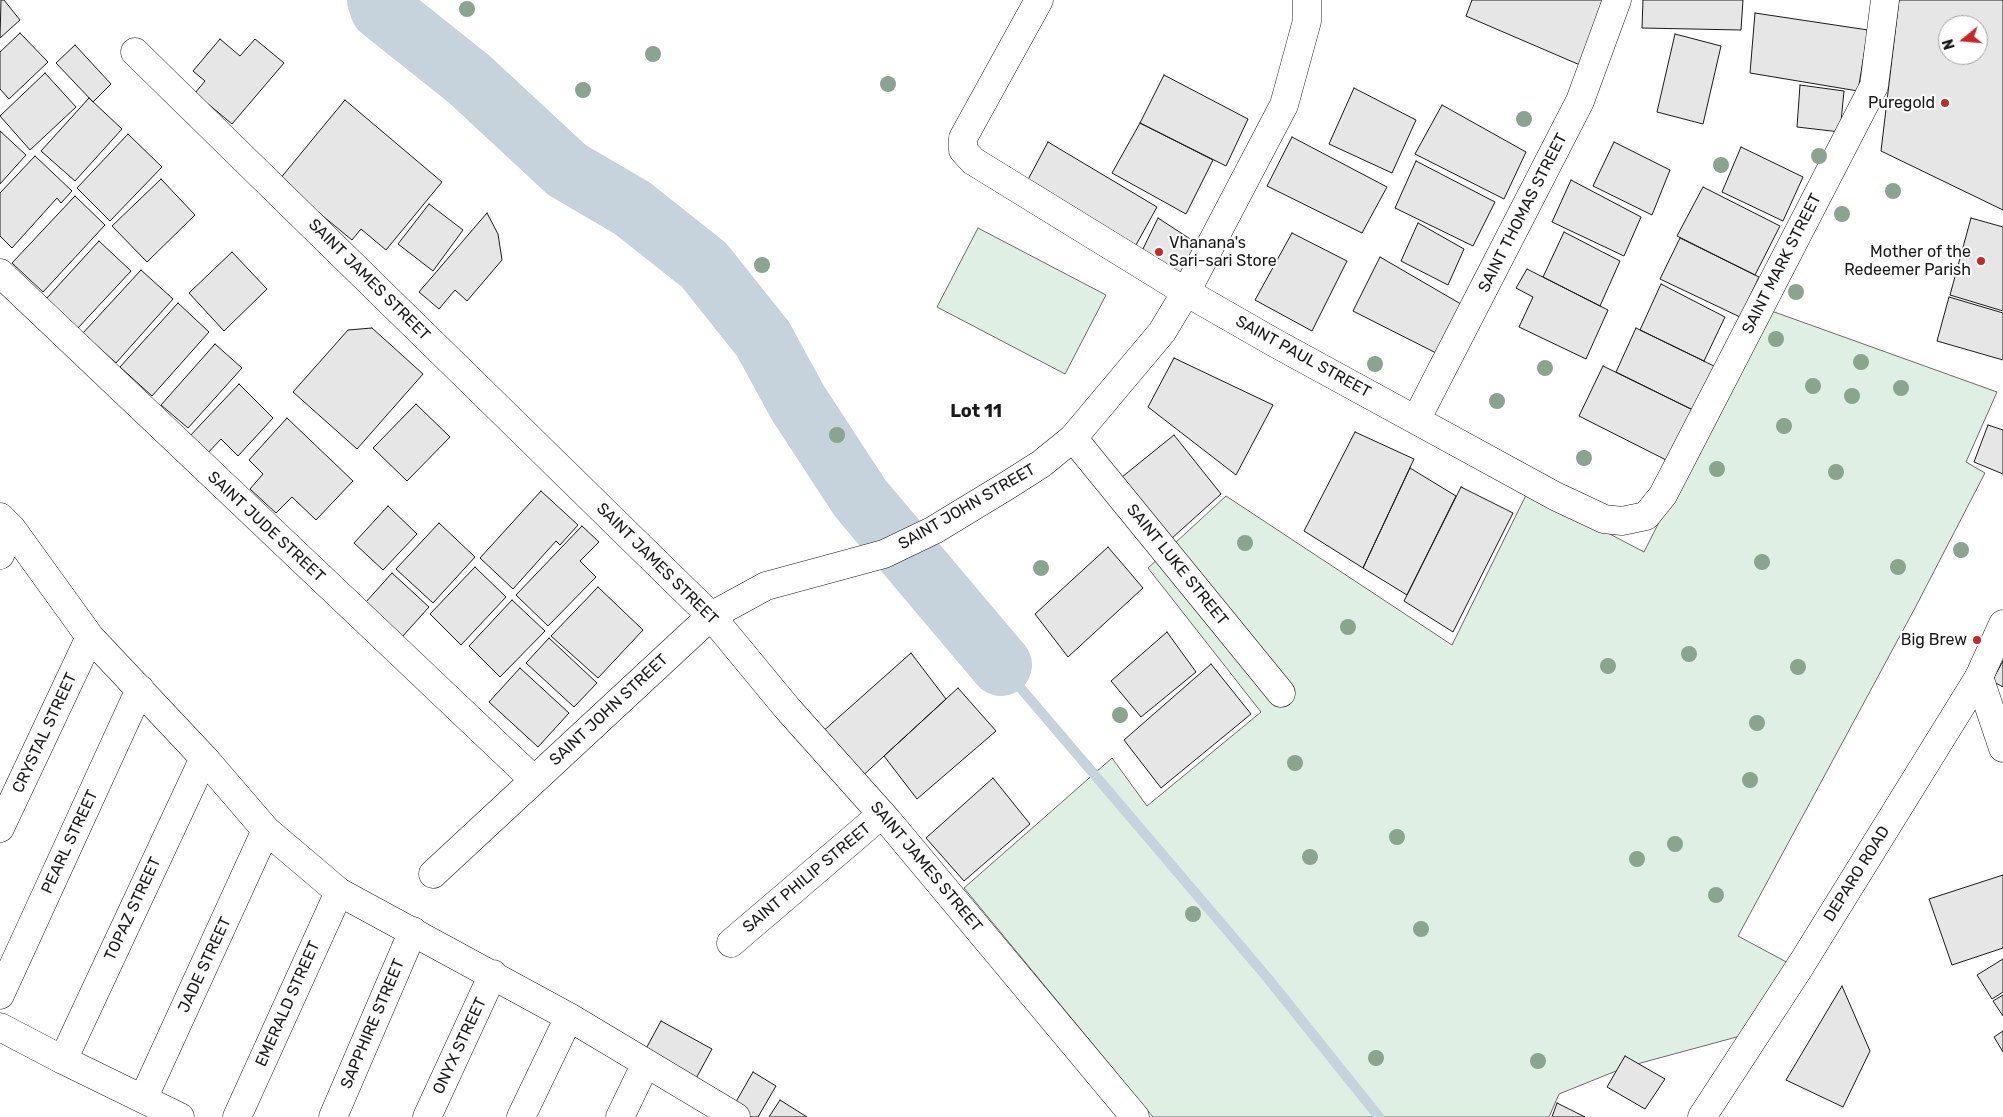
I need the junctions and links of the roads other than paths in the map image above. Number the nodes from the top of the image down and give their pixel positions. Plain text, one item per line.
1 (1039, 0) edge
2 (1307, 0) edge
3 (1617, 0) edge
4 (1885, 0) edge
5 (135, 52) dead end
6 (0, 273) edge
7 (1186, 292) junction
8 (1416, 420) junction
9 (1073, 438) junction
10 (1646, 516) joint
11 (6, 523) edge
12 (0, 555) edge
13 (711, 616) junction
14 (2003, 624) edge
15 (90, 637) junction
16 (1979, 677) junction
17 (140, 689) junction
18 (1281, 692) dead end
19 (2003, 748) edge
20 (204, 758) junction
21 (534, 780) junction
22 (882, 814) junction
23 (0, 828) edge
24 (266, 830) junction
25 (433, 874) dead end
26 (339, 892) junction
27 (413, 931) junction
28 (731, 942) dead end
29 (492, 974) junction
30 (0, 995) edge
31 (569, 1017) junction
32 (0, 1027) edge
33 (63, 1060) junction
34 (646, 1063) junction
35 (143, 1099) junction
36 (724, 1114) edge
37 (180, 1117) edge
38 (237, 1117) edge
39 (334, 1117) edge
40 (427, 1117) edge
41 (521, 1117) edge
42 (620, 1117) edge
43 (1135, 1117) edge
44 (1702, 1117) edge

1 - 7 street, SAINT PAUL STREET
2 - 7 street, SAINT JOHN STREET
3 - 8 street, SAINT THOMAS STREET
4 - 10 street, SAINT MARK STREET
5 - 13 street, SAINT JAMES STREET
6 - 21 street, SAINT JUDE STREET
7 - 8 street, SAINT PAUL STREET
7 - 9 street, SAINT JOHN STREET
8 - 10 street, SAINT PAUL STREET
9 - 13 street, SAINT JOHN STREET
9 - 18 street, SAINT LUKE STREET
11 - 12 street
11 - 15 street
13 - 21 street, SAINT JOHN STREET
13 - 22 street, SAINT JAMES STREET
14 - 16 street, DEPARO ROAD
15 - 17 street
15 - 23 street, CRYSTAL STREET
16 - 19 street
16 - 44 street, DEPARO ROAD
17 - 20 street
17 - 30 street, PEARL STREET
20 - 24 street
20 - 33 street, TOPAZ STREET
21 - 25 street, SAINT JOHN STREET
22 - 28 street, SAINT PHILIP STREET
22 - 43 street, SAINT JAMES STREET
24 - 26 street
24 - 35 street, JADE STREET
26 - 27 street
26 - 38 street, EMERALD STREET
27 - 29 street
27 - 39 street, SAPPHIRE STREET
29 - 31 street
29 - 40 street, ONYX STREET
31 - 34 street
31 - 41 street
32 - 33 street
33 - 35 street
34 - 36 street
34 - 42 street
35 - 37 street

